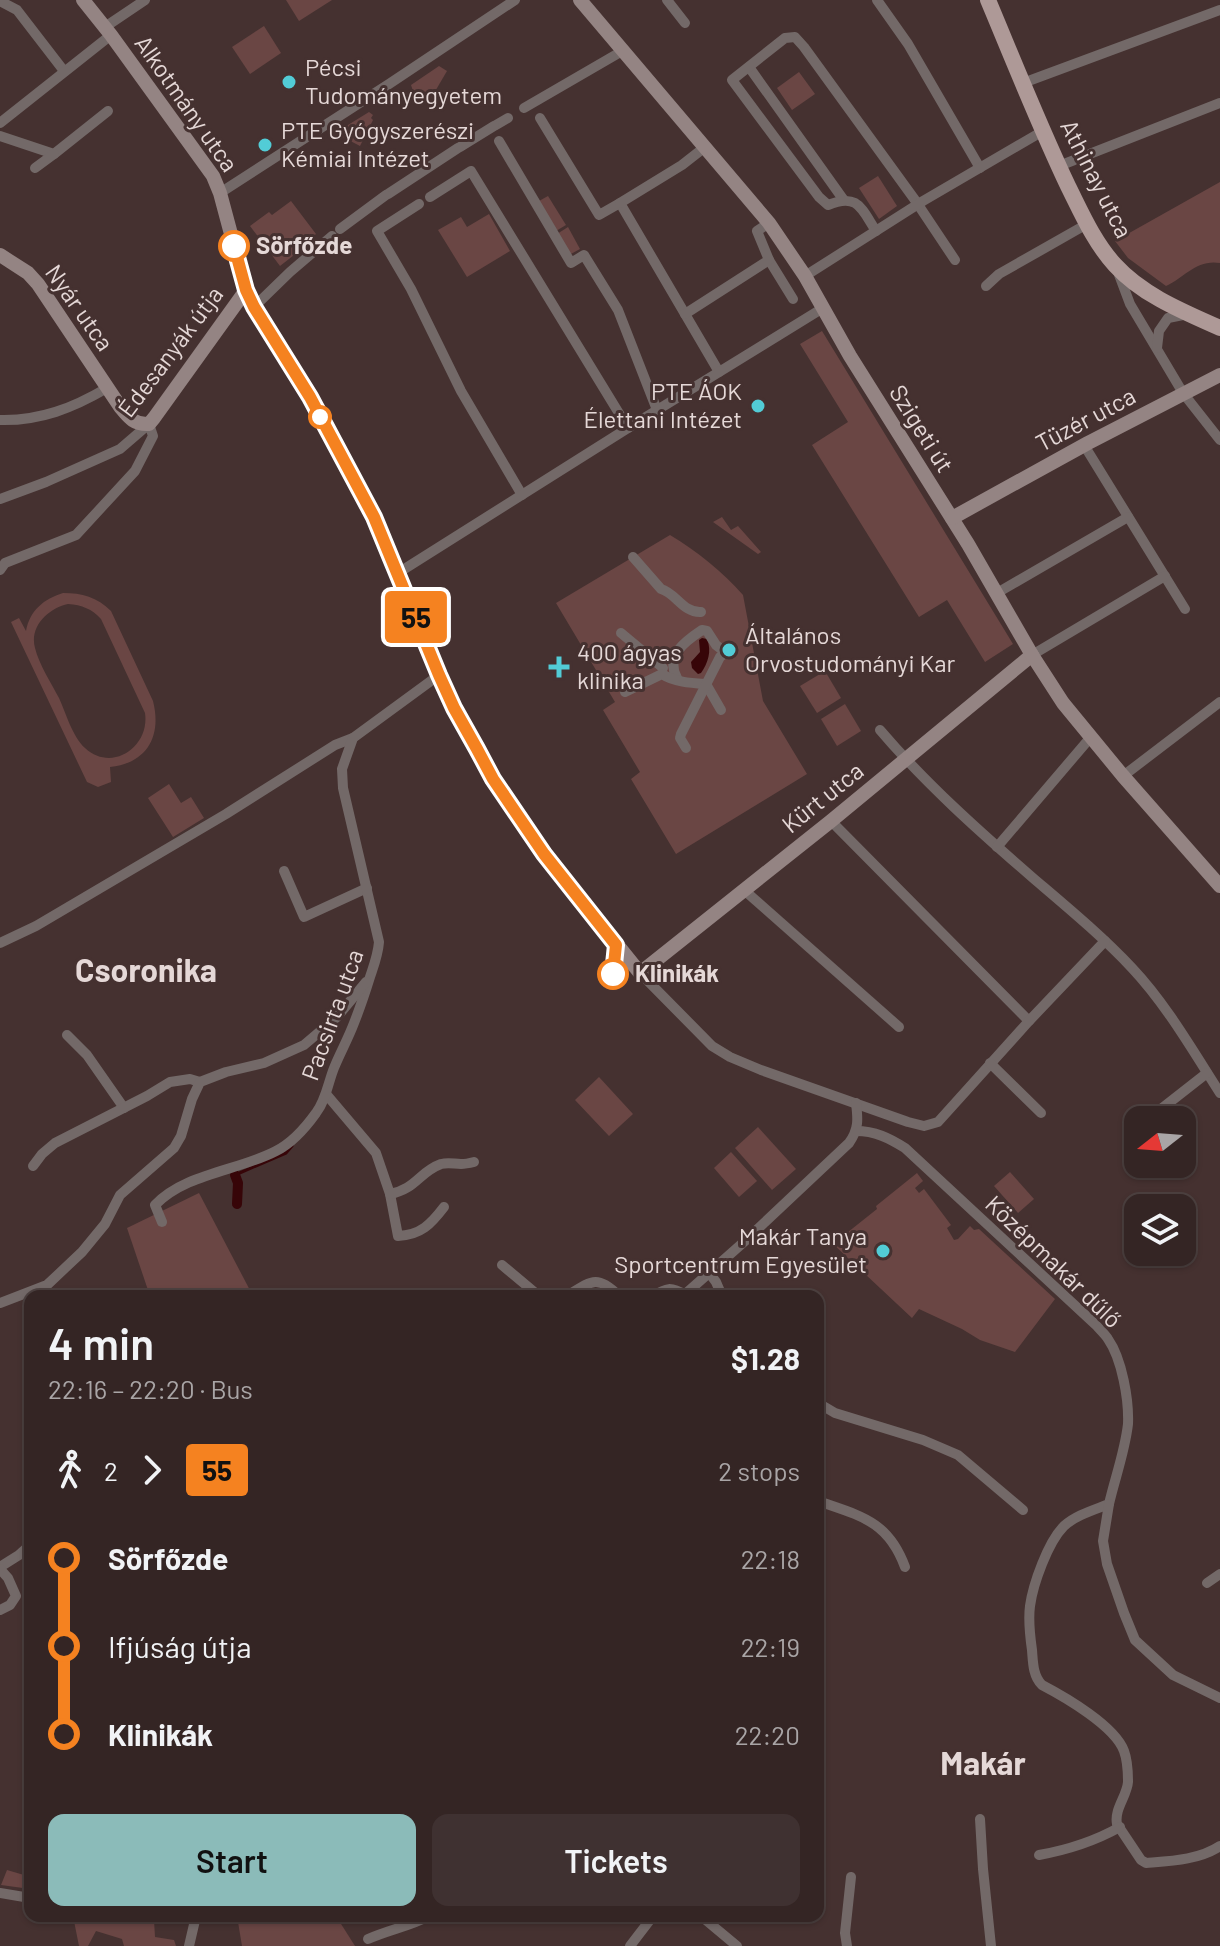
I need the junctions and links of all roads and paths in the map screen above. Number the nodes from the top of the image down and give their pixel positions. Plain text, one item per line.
1 (83, 0) edge
2 (145, 0) edge
3 (515, 0) edge
4 (580, 0) edge
5 (667, 0) edge
6 (877, 0) edge
7 (988, 0) edge
8 (0, 1) edge
9 (1220, 10) edge
10 (685, 23) dead end
11 (108, 31) junction
12 (624, 50) junction
13 (749, 67) junction
14 (64, 71) junction
15 (1023, 83) junction
16 (1220, 103) edge
17 (108, 111) dead end
18 (540, 118) dead end
19 (0, 123) edge
20 (1043, 131) junction
21 (0, 136) edge
22 (499, 141) dead end
23 (705, 147) junction
24 (54, 154) junction
25 (1059, 166) junction
26 (35, 168) dead end
27 (980, 168) junction
28 (220, 193) junction
29 (430, 197) dead end
30 (843, 199) junction
31 (620, 203) junction
32 (419, 204) dead end
33 (918, 204) junction
34 (1087, 224) junction
35 (763, 227) junction
36 (876, 231) junction
37 (0, 255) edge
38 (769, 260) junction
39 (955, 260) dead end
40 (1116, 266) junction
41 (805, 276) junction
42 (986, 286) dead end
43 (246, 290) junction
44 (793, 299) dead end
45 (254, 307) junction
46 (823, 308) junction
47 (685, 314) junction
48 (1192, 314) junction
49 (1220, 328) edge
50 (1157, 348) junction
51 (719, 372) junction
52 (1220, 375) edge
53 (107, 388) junction
54 (1183, 393) junction
55 (657, 410) junction
56 (0, 420) edge
57 (149, 424) junction
58 (628, 428) junction
59 (1220, 440) edge
60 (1084, 445) junction
61 (522, 495) junction
62 (0, 499) edge
63 (941, 502) junction
64 (975, 505) junction
65 (1128, 517) junction
66 (952, 518) junction
67 (633, 557) dead end
68 (0, 570) edge
69 (398, 573) junction
70 (1165, 576) junction
71 (997, 593) junction
72 (1185, 609) dead end
73 (704, 630) junction
74 (621, 633) dead end
75 (1032, 655) junction
76 (665, 670) junction
77 (439, 675) junction
78 (692, 683) junction
79 (706, 684) junction
80 (625, 692) dead end
81 (700, 695) junction
82 (1220, 702) edge
83 (721, 710) dead end
84 (880, 730) dead end
85 (353, 738) junction
86 (1090, 738) junction
87 (335, 745) junction
88 (686, 748) dead end
89 (347, 754) junction
90 (906, 760) junction
91 (1123, 776) junction
92 (831, 821) junction
93 (997, 847) junction
94 (284, 871) dead end
95 (1220, 886) edge
96 (367, 888) junction
97 (744, 890) junction
98 (1105, 941) junction
99 (0, 943) edge
100 (640, 973) junction
101 (370, 977) junction
102 (1029, 1021) junction
103 (899, 1027) dead end
104 (67, 1035) dead end
105 (990, 1063) junction
106 (1207, 1073) junction
107 (200, 1082) junction
108 (1220, 1093) edge
109 (326, 1094) junction
110 (856, 1103) junction
111 (1165, 1106) edge
112 (124, 1108) junction
113 (1041, 1113) dead end
114 (856, 1131) junction
115 (474, 1162) dead end
116 (33, 1166) dead end
117 (390, 1194) junction
118 (444, 1207) dead end
119 (162, 1222) dead end
120 (502, 1265) dead end
121 (710, 1274) junction
122 (34, 1290) edge
123 (532, 1290) edge
124 (576, 1290) edge
125 (613, 1290) edge
126 (690, 1290) edge
127 (719, 1290) edge
128 (24, 1294) edge
129 (0, 1303) edge
130 (824, 1407) edge
131 (824, 1503) edge
132 (1109, 1504) junction
133 (1023, 1510) dead end
134 (24, 1550) edge
135 (905, 1567) dead end
136 (0, 1568) edge
137 (1220, 1574) edge
138 (1207, 1583) dead end
139 (0, 1610) edge
140 (1220, 1698) edge
141 (980, 1819) dead end
142 (1120, 1827) junction
143 (1220, 1846) edge
144 (1039, 1855) dead end
145 (851, 1877) dead end
146 (0, 1893) edge
147 (24, 1897) edge
148 (195, 1922) edge
149 (415, 1922) edge
150 (648, 1922) edge
151 (708, 1922) edge
152 (368, 1939) dead end
153 (189, 1946) edge
154 (630, 1946) edge
155 (737, 1946) edge
156 (847, 1946) edge
157 (991, 1946) edge

1 - 11 street, Alkotmány utca
2 - 11 street
3 - 28 street
4 - 12 street, Szigeti út
5 - 10 street
6 - 27 street
7 - 15 main road, Athinay utca
8 - 14 street
9 - 15 street
11 - 14 street
11 - 28 street, Alkotmány utca
12 - 23 street, Szigeti út
12 - 45 street
13 - 30 street
13 - 30 street
13 - 33 street
14 - 19 street
15 - 20 main road, Athinay utca
16 - 25 street
17 - 24 street
18 - 31 street
20 - 25 main road, Athinay utca
20 - 27 street
21 - 24 street
22 - 55 street
23 - 31 street
23 - 35 street, Szigeti út
24 - 26 street
25 - 34 main road, Athinay utca
27 - 33 street
28 - 43 street, Alkotmány utca
29 - 58 street
30 - 36 street
31 - 47 street
32 - 61 street
33 - 36 street
33 - 39 street
34 - 40 main road, Athinay utca
34 - 42 street
35 - 38 street
35 - 41 street, Szigeti út
36 - 41 street
37 - 53 street, Nyár utca
38 - 44 street
38 - 47 street
40 - 48 main road, Athinay utca
40 - 50 street
41 - 46 street, Szigeti út
43 - 45 street, Alkotmány utca
43 - 57 street, Édesanyák útja
45 - 69 street, Alkotmány utca
46 - 51 street
46 - 63 street, Szigeti út
47 - 51 street
48 - 49 main road, Athinay utca
48 - 50 street
50 - 54 street
51 - 55 street
52 - 54 street, Tüzér utca
53 - 56 street
53 - 57 street, Nyár utca
54 - 59 street
54 - 60 street, Tüzér utca
55 - 58 street
57 - 62 street, Édesanyák útja
57 - 68 street
58 - 61 street
60 - 64 street, Tüzér utca
60 - 65 street
61 - 69 street
63 - 64 street
63 - 66 street, Szigeti út
64 - 66 street, Tüzér utca
65 - 70 street
65 - 71 street
66 - 71 street, Szigeti út
67 - 73 street
69 - 77 street, Alkotmány utca
70 - 72 street
70 - 75 street
71 - 75 street, Szigeti út
73 - 76 street
73 - 79 street
74 - 76 street
75 - 86 street, Szigeti út
75 - 90 street, Kürt utca
76 - 78 street
76 - 80 street
77 - 85 street
77 - 100 street, Alkotmány utca
78 - 79 street
78 - 81 street
79 - 81 street
79 - 83 street
81 - 88 street
82 - 91 street
84 - 90 street
85 - 87 street
85 - 89 street, Pacsirta utca
86 - 91 street, Szigeti út
86 - 93 street
87 - 89 street
87 - 99 street
89 - 96 street, Pacsirta utca
90 - 92 street, Kürt utca
90 - 93 street
91 - 95 street, Szigeti út
92 - 97 street, Kürt utca
92 - 102 street
93 - 98 street
94 - 96 street
96 - 101 street, Pacsirta utca
97 - 100 street, Kürt utca
97 - 103 street
98 - 102 street
98 - 106 street
100 - 110 street
101 - 107 street
101 - 109 street, Pacsirta utca
102 - 105 street
104 - 112 street
105 - 110 street
105 - 113 street
106 - 108 street
106 - 111 street
107 - 112 street
107 - 122 street
109 - 117 street
109 - 119 street, Pacsirta utca
110 - 114 street
112 - 116 street
114 - 121 street
114 - 132 street, Középmakár dűlő
115 - 117 street
117 - 118 street
120 - 123 street
121 - 126 street
121 - 127 street
124 - 125 street
128 - 129 street
130 - 133 street
131 - 135 street
132 - 140 street, Középmakár dűlő
132 - 142 street
134 - 136 street
136 - 139 street
137 - 138 street
141 - 157 street
142 - 143 street
142 - 144 street
145 - 156 street
146 - 147 street
148 - 153 street
149 - 152 street
150 - 154 street
151 - 155 street

